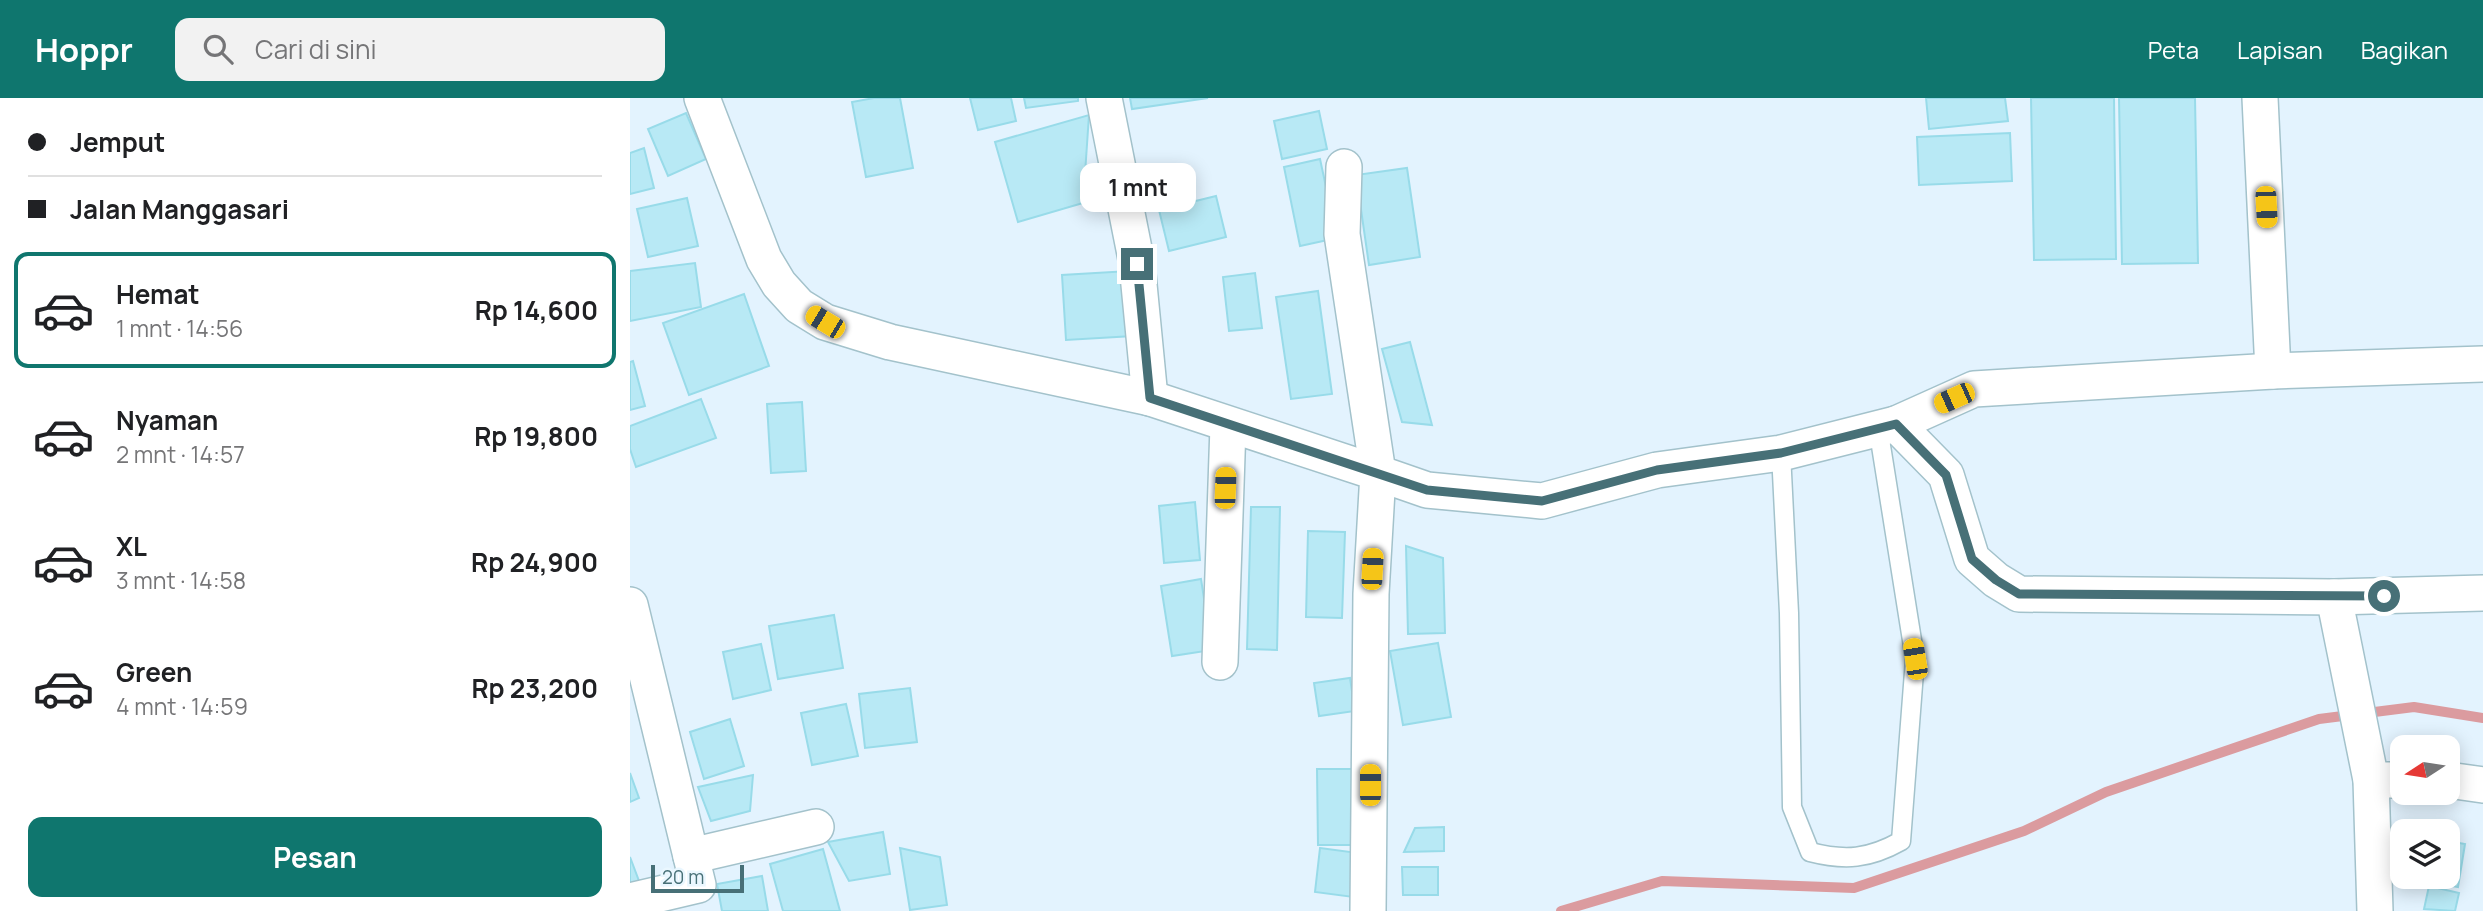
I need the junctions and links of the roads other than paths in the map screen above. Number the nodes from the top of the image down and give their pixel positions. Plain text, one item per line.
1 (702, 98) edge
2 (1104, 98) edge
3 (2260, 98) edge
4 (1344, 167) dead end
5 (2483, 364) edge
6 (2273, 372) junction
7 (1150, 398) junction
8 (1887, 425) junction
9 (1228, 426) junction
10 (1781, 453) junction
11 (1378, 473) junction
12 (2483, 593) edge
13 (2334, 597) junction
14 (630, 605) edge
15 (1220, 662) dead end
16 (2387, 780) edge
17 (2460, 782) edge
18 (2483, 785) edge
19 (816, 827) dead end
20 (691, 856) junction
21 (630, 901) edge
22 (1368, 911) edge
23 (2375, 911) edge

1 - 7 street
2 - 7 street
3 - 6 street
4 - 11 street
5 - 6 street
6 - 8 street
7 - 9 street
8 - 10 street
8 - 10 lane
8 - 13 street
9 - 11 street
9 - 15 street
10 - 11 street
11 - 22 street
12 - 13 street
13 - 16 street
14 - 20 street
16 - 23 street
17 - 18 street
19 - 20 street
20 - 21 street

